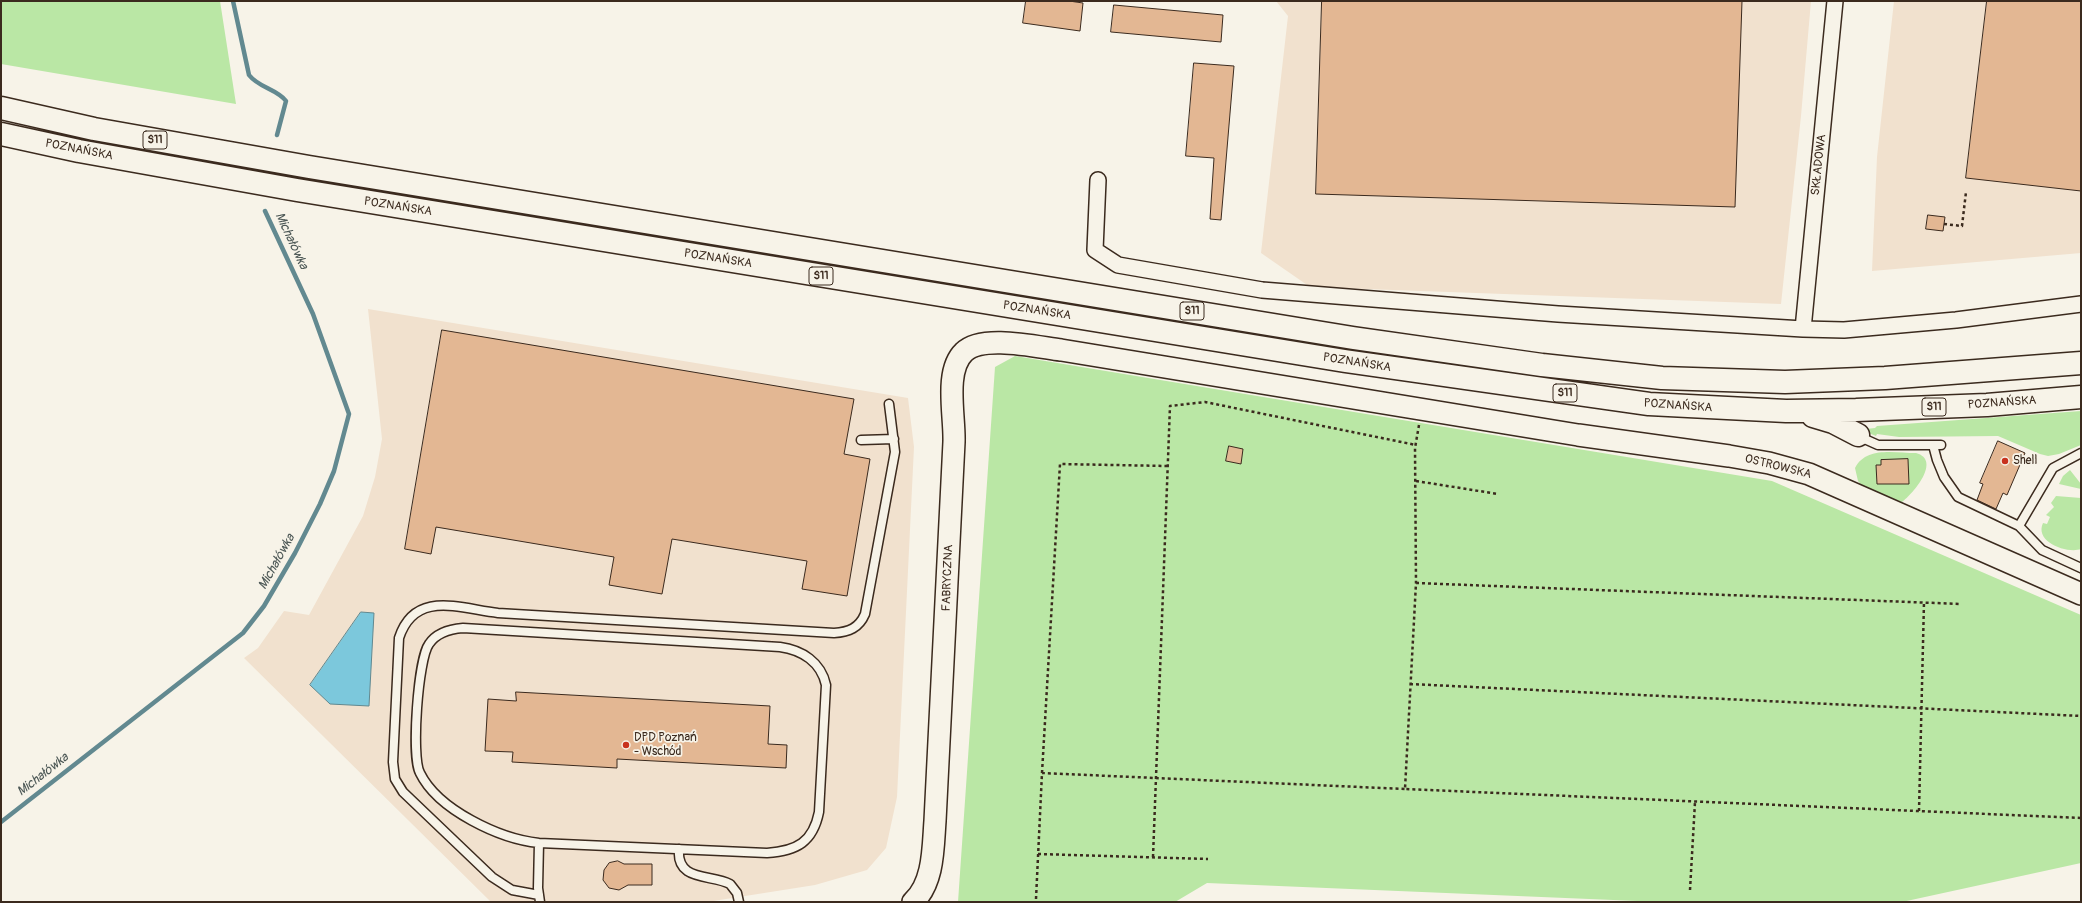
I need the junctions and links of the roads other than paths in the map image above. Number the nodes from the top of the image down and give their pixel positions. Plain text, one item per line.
1 (1836, 1) edge
2 (1, 108) edge
3 (1, 134) edge
4 (1098, 180) dead end
5 (2081, 304) edge
6 (1803, 329) junction
7 (2081, 363) edge
8 (2081, 396) edge
9 (889, 404) dead end
10 (1421, 409) joint
11 (1786, 411) junction
12 (1858, 436) joint
13 (894, 439) junction
14 (861, 440) dead end
15 (2081, 453) edge
16 (2019, 526) junction
17 (2081, 568) edge
18 (2081, 594) edge
19 (539, 843) junction
20 (680, 849) junction
21 (539, 898) edge
22 (739, 902) edge
23 (913, 902) edge

1 - 6 street, SKŁADOWA
2 - 7 highway, POZNAŃSKA / S11
3 - 11 highway, POZNAŃSKA / S11
4 - 6 street
5 - 6 street
8 - 11 highway, POZNAŃSKA / S11
9 - 13 lane
10 - 18 street, OSTROWSKA
10 - 23 street, FABRYCZNA
11 - 12 highway
12 - 16 lane
13 - 14 lane
13 - 21 lane
15 - 16 lane
16 - 17 lane
19 - 20 lane
19 - 20 lane
19 - 21 lane
20 - 22 lane

